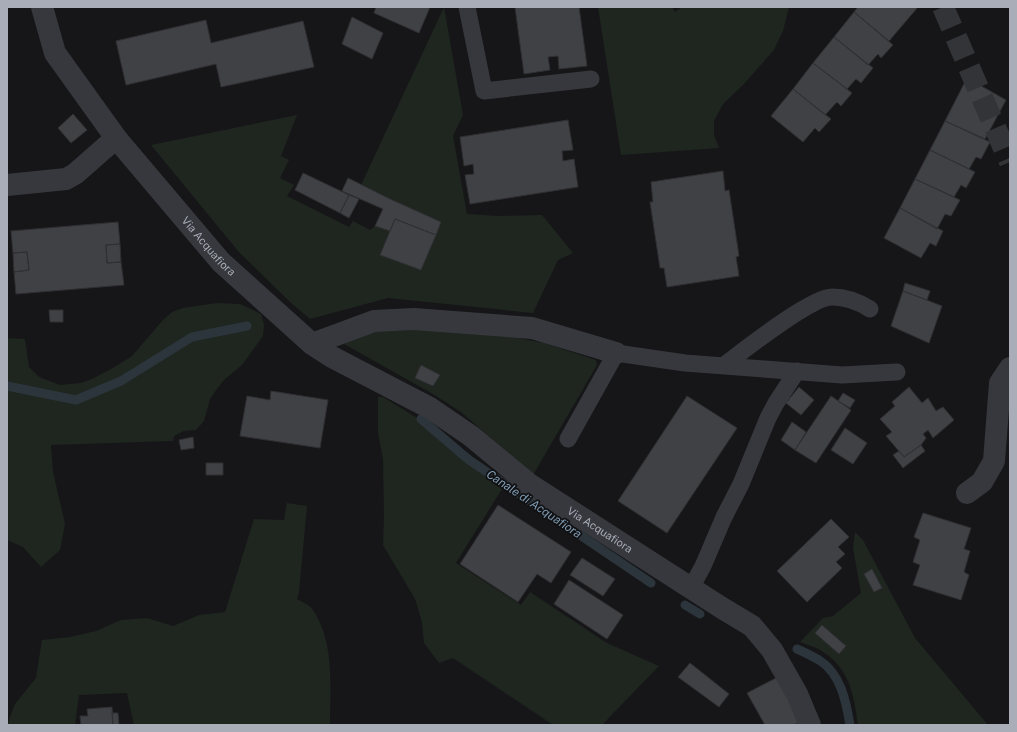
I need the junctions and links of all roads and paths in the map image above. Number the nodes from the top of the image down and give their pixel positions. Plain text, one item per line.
1 (42, 7) edge
2 (467, 7) edge
3 (591, 79) dead end
4 (116, 138) junction
5 (7, 185) edge
6 (870, 309) dead end
7 (312, 344) junction
8 (616, 353) junction
9 (723, 366) junction
10 (1010, 368) edge
11 (796, 371) junction
12 (897, 372) dead end
13 (568, 439) dead end
14 (967, 493) dead end
15 (691, 588) junction
16 (810, 725) edge

1 - 4 street, Via Acquafiora
2 - 3 lane
4 - 5 street
4 - 7 street, Via Acquafiora
6 - 9 lane
7 - 8 street
7 - 15 street, Via Acquafiora
8 - 9 lane
8 - 13 lane
9 - 11 lane
10 - 14 street
11 - 12 lane
11 - 15 lane
15 - 16 street, Via Acquafiora

